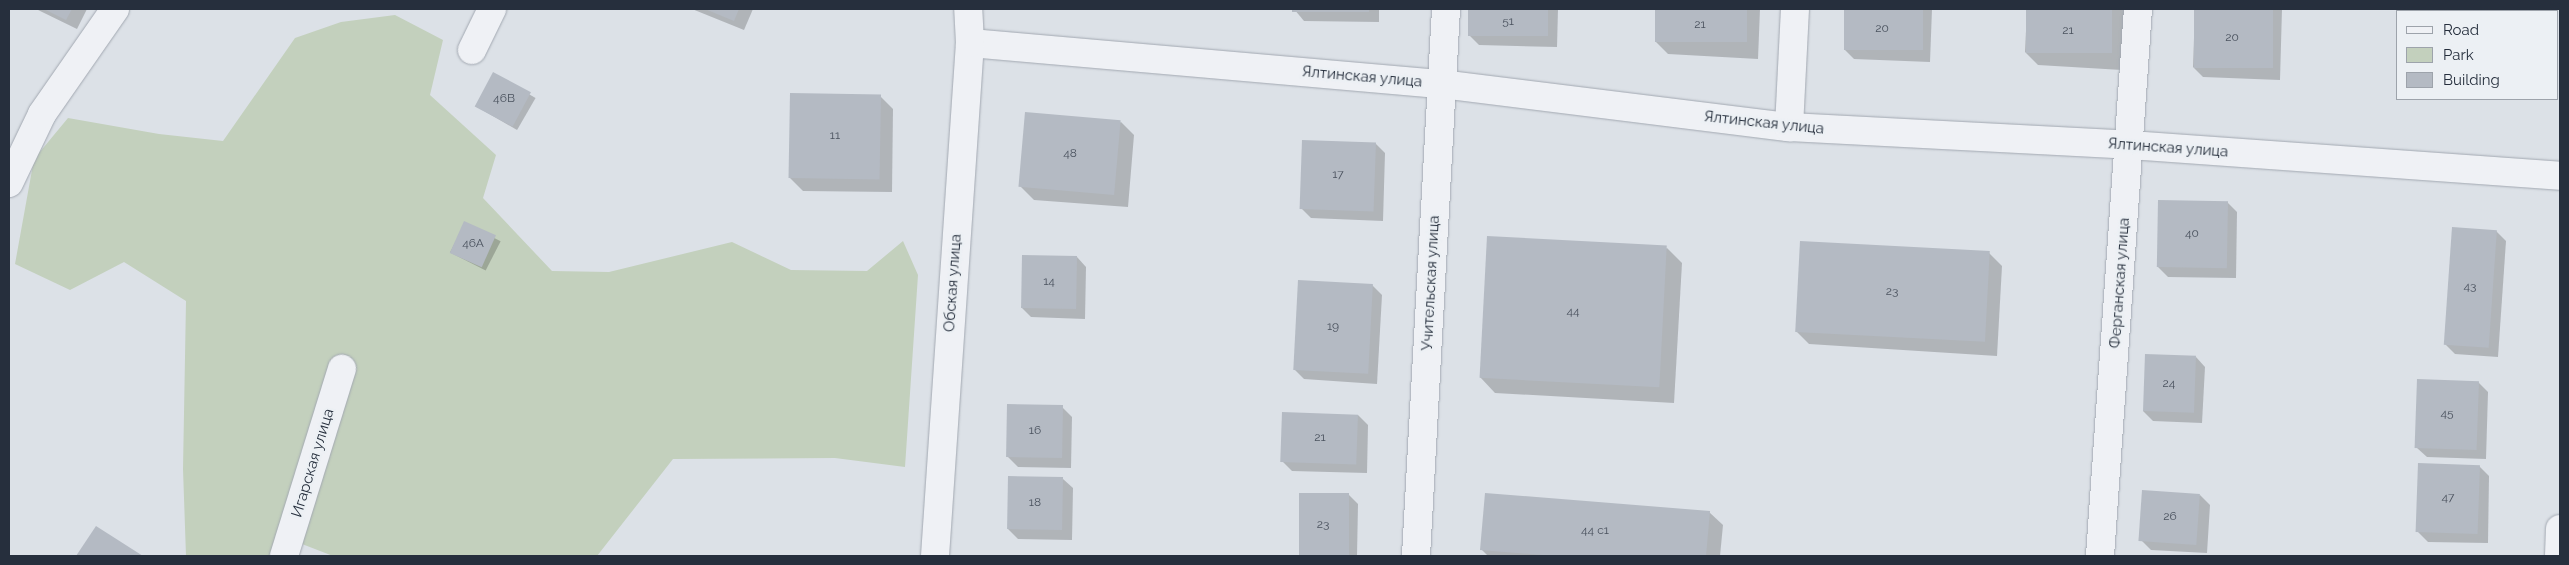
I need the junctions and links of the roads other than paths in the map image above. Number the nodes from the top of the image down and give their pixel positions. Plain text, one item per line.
1 (115, 9) edge
2 (492, 9) edge
3 (968, 9) edge
4 (1446, 9) edge
5 (1795, 9) edge
6 (2138, 9) edge
7 (970, 43) junction
8 (472, 50) dead end
9 (1442, 84) junction
10 (1789, 127) junction
11 (2130, 145) junction
12 (2560, 176) edge
13 (9, 183) edge
14 (342, 369) dead end
15 (2560, 529) edge
16 (284, 556) edge
17 (935, 556) edge
18 (1416, 556) edge
19 (2100, 556) edge
20 (2559, 556) edge

1 - 13 street
2 - 8 street
3 - 7 street, Обская улица
4 - 9 street, Учительская улица
5 - 10 street
6 - 11 street, Ферганская улица
7 - 9 street, Ялтинская улица
7 - 17 street, Обская улица
9 - 10 street, Ялтинская улица
9 - 18 street, Учительская улица
10 - 11 street, Ялтинская улица
11 - 12 street, Ялтинская улица
11 - 19 street, Ферганская улица
14 - 16 street, Игарская улица
15 - 20 street

